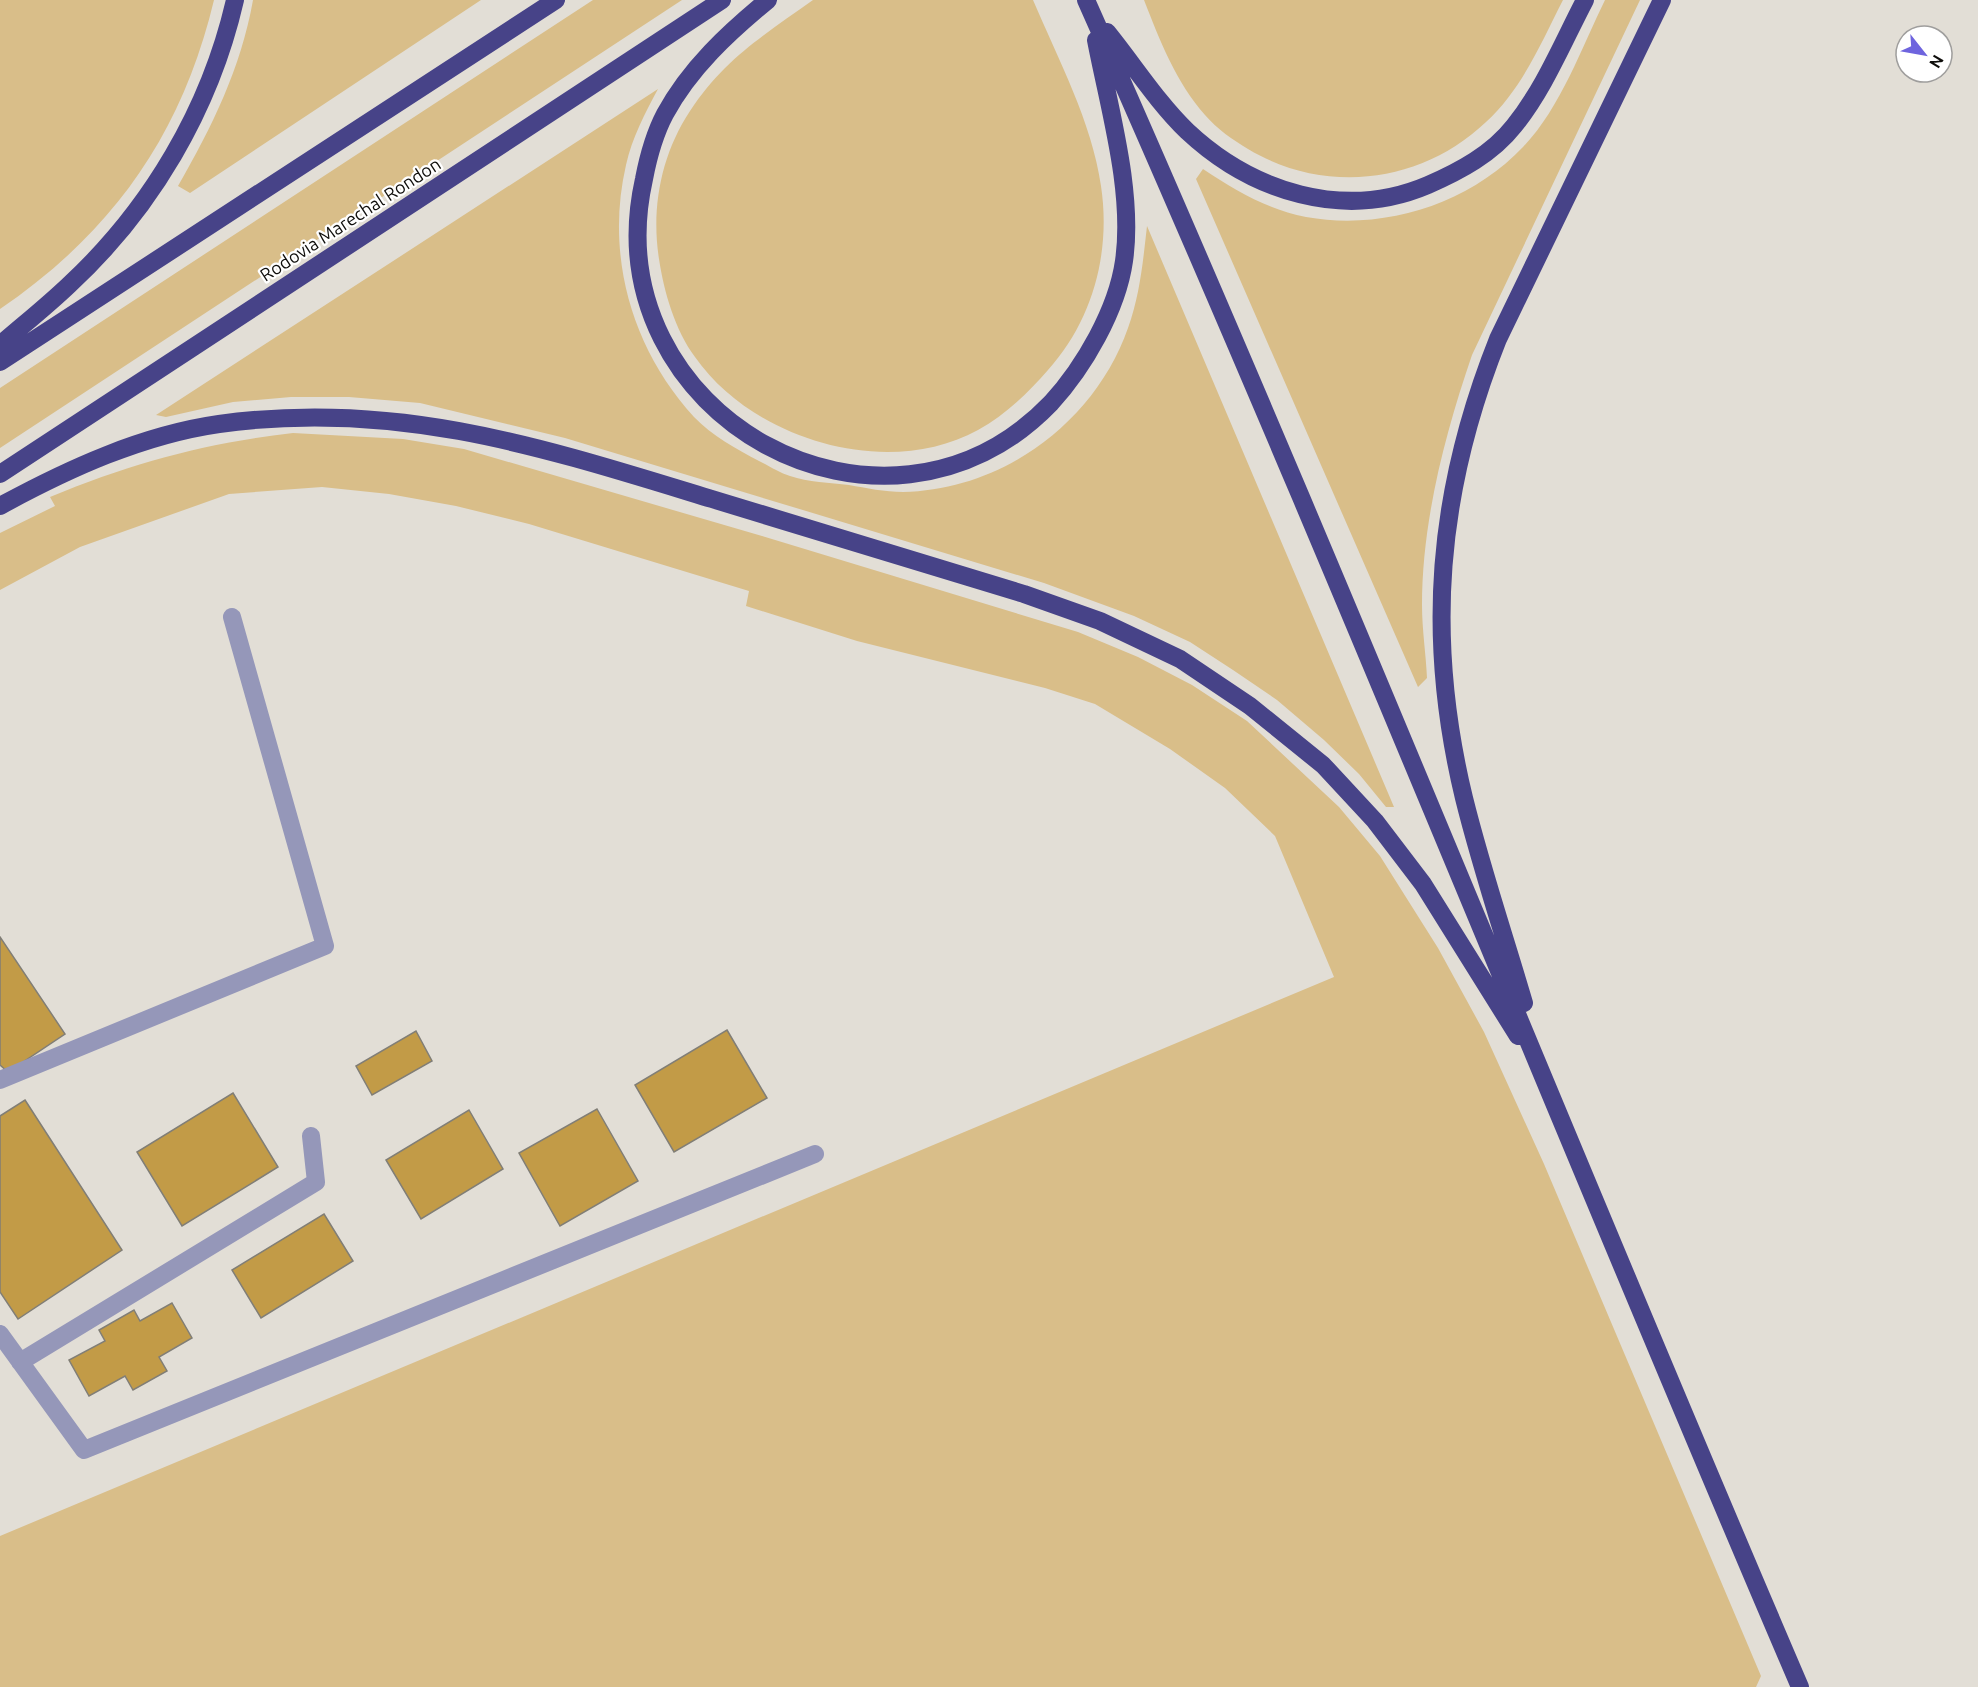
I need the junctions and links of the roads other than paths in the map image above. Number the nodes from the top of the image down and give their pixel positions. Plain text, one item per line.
1 (235, 0) edge
2 (556, 0) edge
3 (722, 0) edge
4 (768, 0) edge
5 (1585, 0) edge
6 (1662, 0) edge
7 (1088, 4) edge
8 (0, 345) edge
9 (0, 362) edge
10 (0, 474) edge
11 (0, 506) edge
12 (232, 617) dead end
13 (0, 1080) edge
14 (1549, 1086) junction
15 (311, 1136) dead end
16 (815, 1154) dead end
17 (0, 1334) edge
18 (20, 1362) junction
19 (1797, 1679) edge

1 - 8 highway
2 - 9 highway
3 - 10 highway, Rodovia Marechal Rondon
4 - 7 highway
5 - 7 highway
6 - 14 highway
7 - 14 highway
11 - 14 highway
12 - 13 lane
14 - 19 highway
15 - 18 lane
16 - 18 lane
17 - 18 lane

